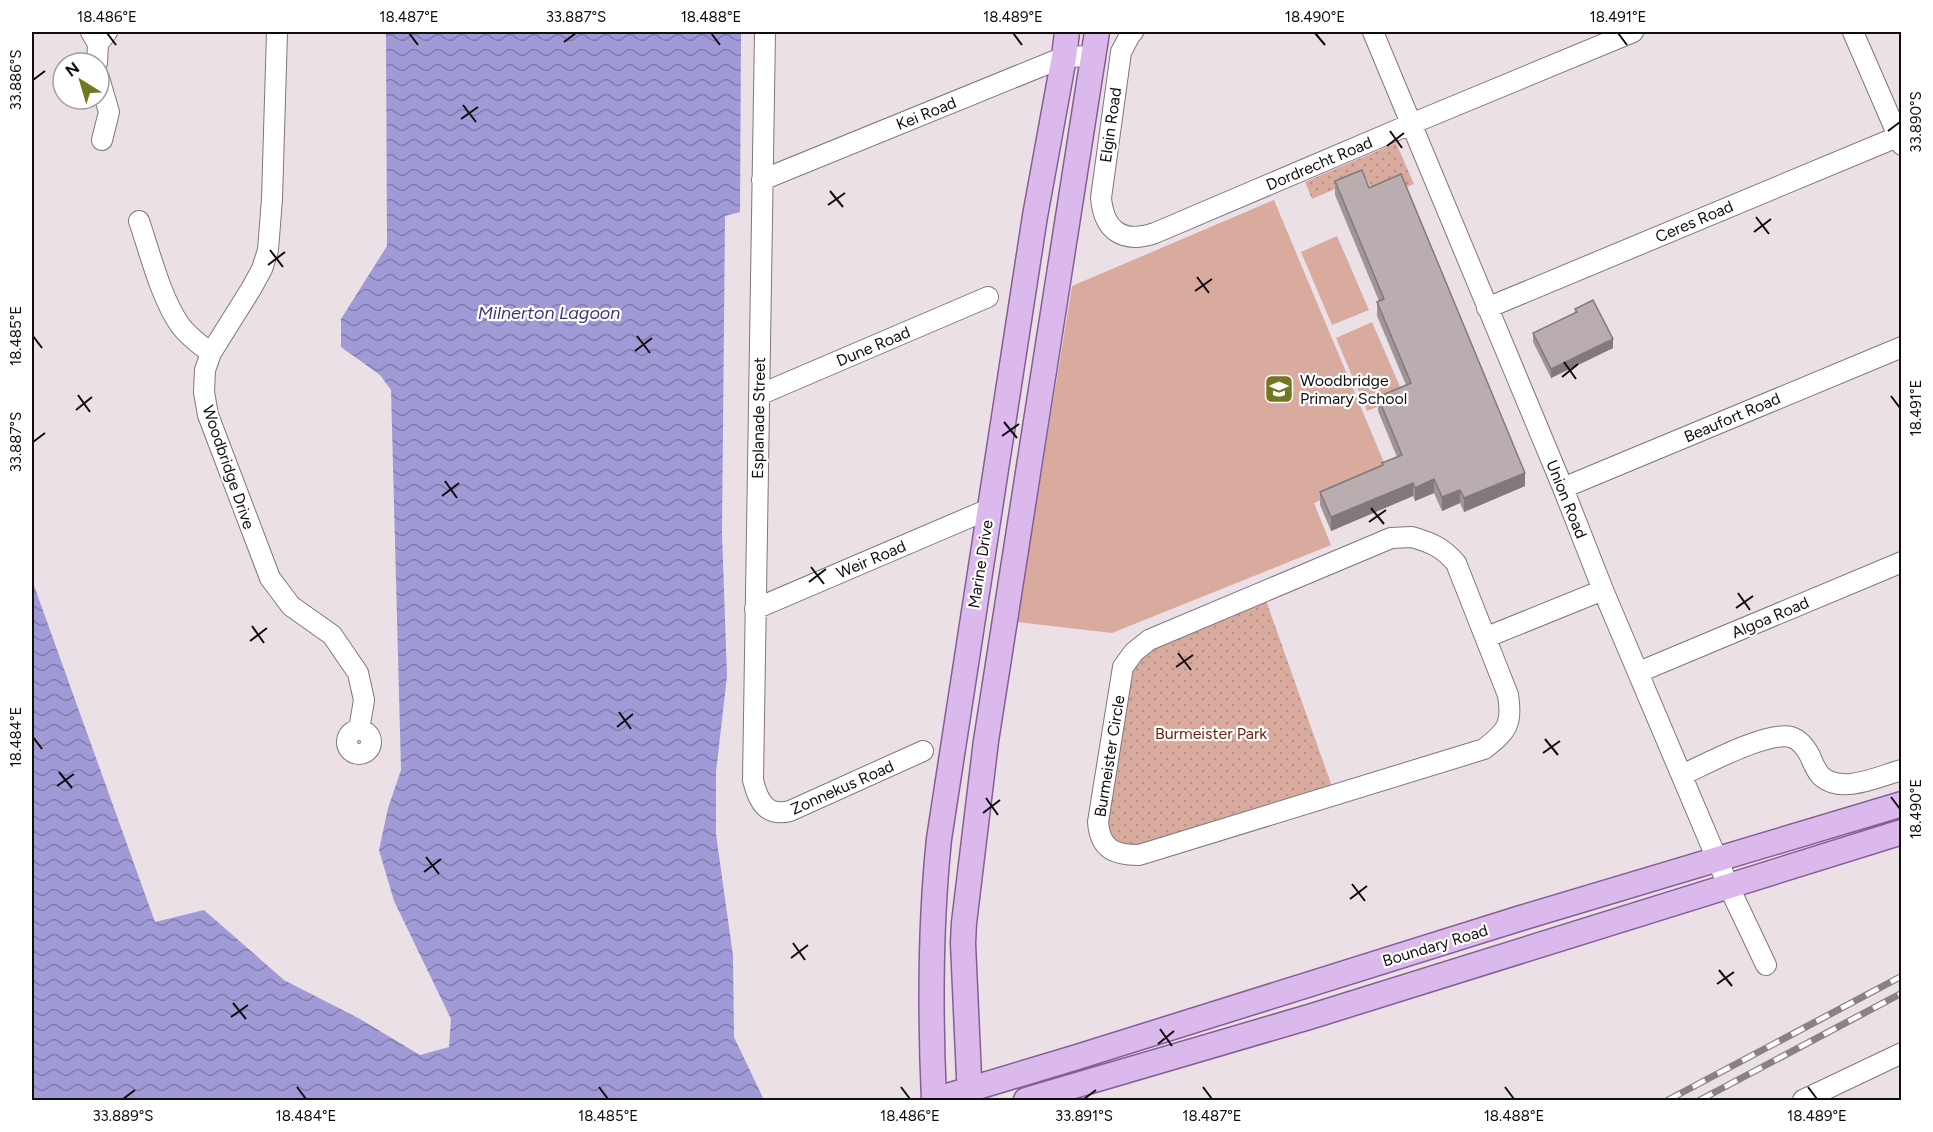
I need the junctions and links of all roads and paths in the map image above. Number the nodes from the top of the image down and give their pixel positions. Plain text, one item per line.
1 (277, 32) edge
2 (765, 32) edge
3 (1067, 32) edge
4 (1097, 32) edge
5 (1133, 32) edge
6 (1373, 32) edge
7 (1633, 32) edge
8 (1853, 32) edge
9 (1093, 56) junction
10 (1064, 57) junction
11 (109, 111) edge
12 (1411, 124) junction
13 (1900, 139) edge
14 (102, 140) dead end
15 (762, 180) junction
16 (139, 221) dead end
17 (1107, 222) joint
18 (988, 297) dead end
19 (1487, 308) junction
20 (1902, 347) edge
21 (211, 353) junction
22 (759, 395) junction
23 (1563, 488) junction
24 (988, 509) junction
25 (1902, 562) edge
26 (1603, 590) junction
27 (755, 609) junction
28 (1487, 637) junction
29 (1639, 672) junction
30 (359, 730) dead end
31 (923, 751) dead end
32 (1902, 770) edge
33 (1682, 775) junction
34 (762, 802) joint
35 (1902, 804) edge
36 (1902, 832) edge
37 (1717, 860) junction
38 (1728, 885) junction
39 (1766, 965) dead end
40 (1902, 1053) edge
41 (970, 1095) edge
42 (933, 1100) edge
43 (1026, 1101) edge
44 (1803, 1101) edge

1 - 21 street, Woodbridge Drive
2 - 15 street, Esplanade Street
3 - 10 main road, Marine Drive
4 - 9 main road, Marine Drive
5 - 17 street, Elgin Road
6 - 12 street, Union Road
7 - 12 street, Dordrecht Road
8 - 13 street
9 - 10 street, Kei Road
9 - 41 main road, Marine Drive
10 - 15 street, Kei Road
10 - 24 main road, Marine Drive
11 - 14 street
12 - 17 street, Dordrecht Road
12 - 19 street, Union Road
13 - 19 street, Ceres Road
15 - 22 street, Esplanade Street
16 - 21 street
18 - 22 street, Dune Road
19 - 23 street, Union Road
20 - 23 street, Beaufort Road
21 - 30 street, Woodbridge Drive
22 - 27 street, Esplanade Street
23 - 26 street, Union Road
24 - 27 street, Weir Road
24 - 42 main road, Marine Drive
25 - 29 street, Algoa Road
26 - 28 street
26 - 29 street, Union Road
27 - 34 street, Esplanade Street
28 - 28 street, Burmeister Circle
29 - 33 street, Union Road
31 - 34 street, Zonnekus Road
32 - 33 street
33 - 37 street, Union Road
35 - 37 main road, Boundary Road
36 - 38 main road, Boundary Road
37 - 38 street, Union Road
37 - 41 main road, Boundary Road
38 - 39 street, Union Road
38 - 43 main road, Boundary Road
40 - 44 street
41 - 42 main road, Boundary Road

